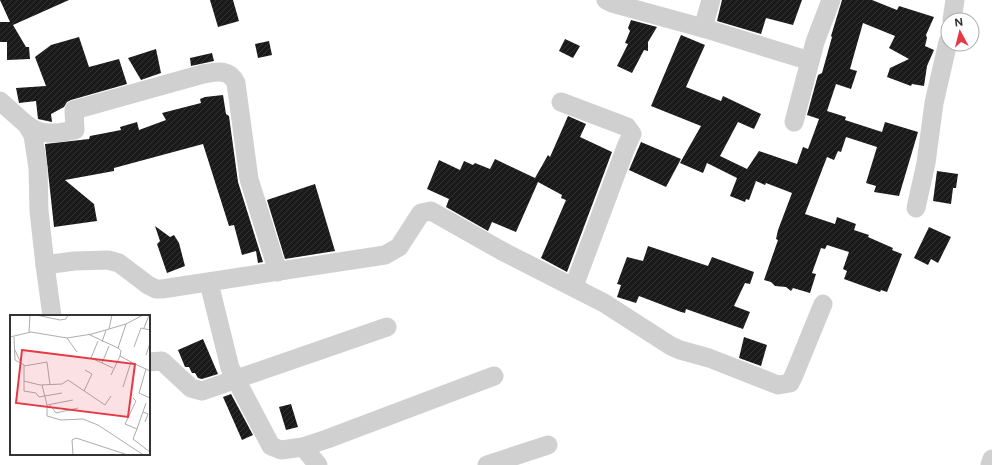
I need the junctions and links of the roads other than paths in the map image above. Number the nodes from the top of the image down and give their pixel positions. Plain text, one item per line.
1 (606, 0) edge
2 (711, 0) edge
3 (831, 0) edge
4 (955, 0) edge
5 (953, 12) edge
6 (703, 28) junction
7 (946, 52) edge
8 (810, 61) junction
9 (0, 101) edge
10 (561, 102) dead end
11 (794, 122) dead end
12 (28, 125) junction
13 (916, 208) dead end
14 (45, 265) junction
15 (278, 272) junction
16 (209, 283) junction
17 (574, 286) junction
18 (823, 304) dead end
19 (52, 315) edge
20 (387, 327) dead end
21 (150, 362) edge
22 (494, 376) dead end
23 (235, 379) junction
24 (548, 445) dead end
25 (303, 447) junction
26 (275, 457) edge
27 (992, 459) edge
28 (318, 465) edge
29 (487, 465) edge
30 (990, 465) edge

1 - 6 street
2 - 6 street
3 - 8 street
4 - 5 street
6 - 8 street
7 - 13 street
8 - 11 street
9 - 12 street
10 - 17 street
12 - 14 street
12 - 15 street
14 - 16 street
14 - 19 street
15 - 16 street
15 - 17 street
16 - 23 street
17 - 18 street
20 - 23 street
21 - 23 street
22 - 25 street
23 - 26 street
24 - 29 street
25 - 26 street
25 - 28 street
27 - 30 street

